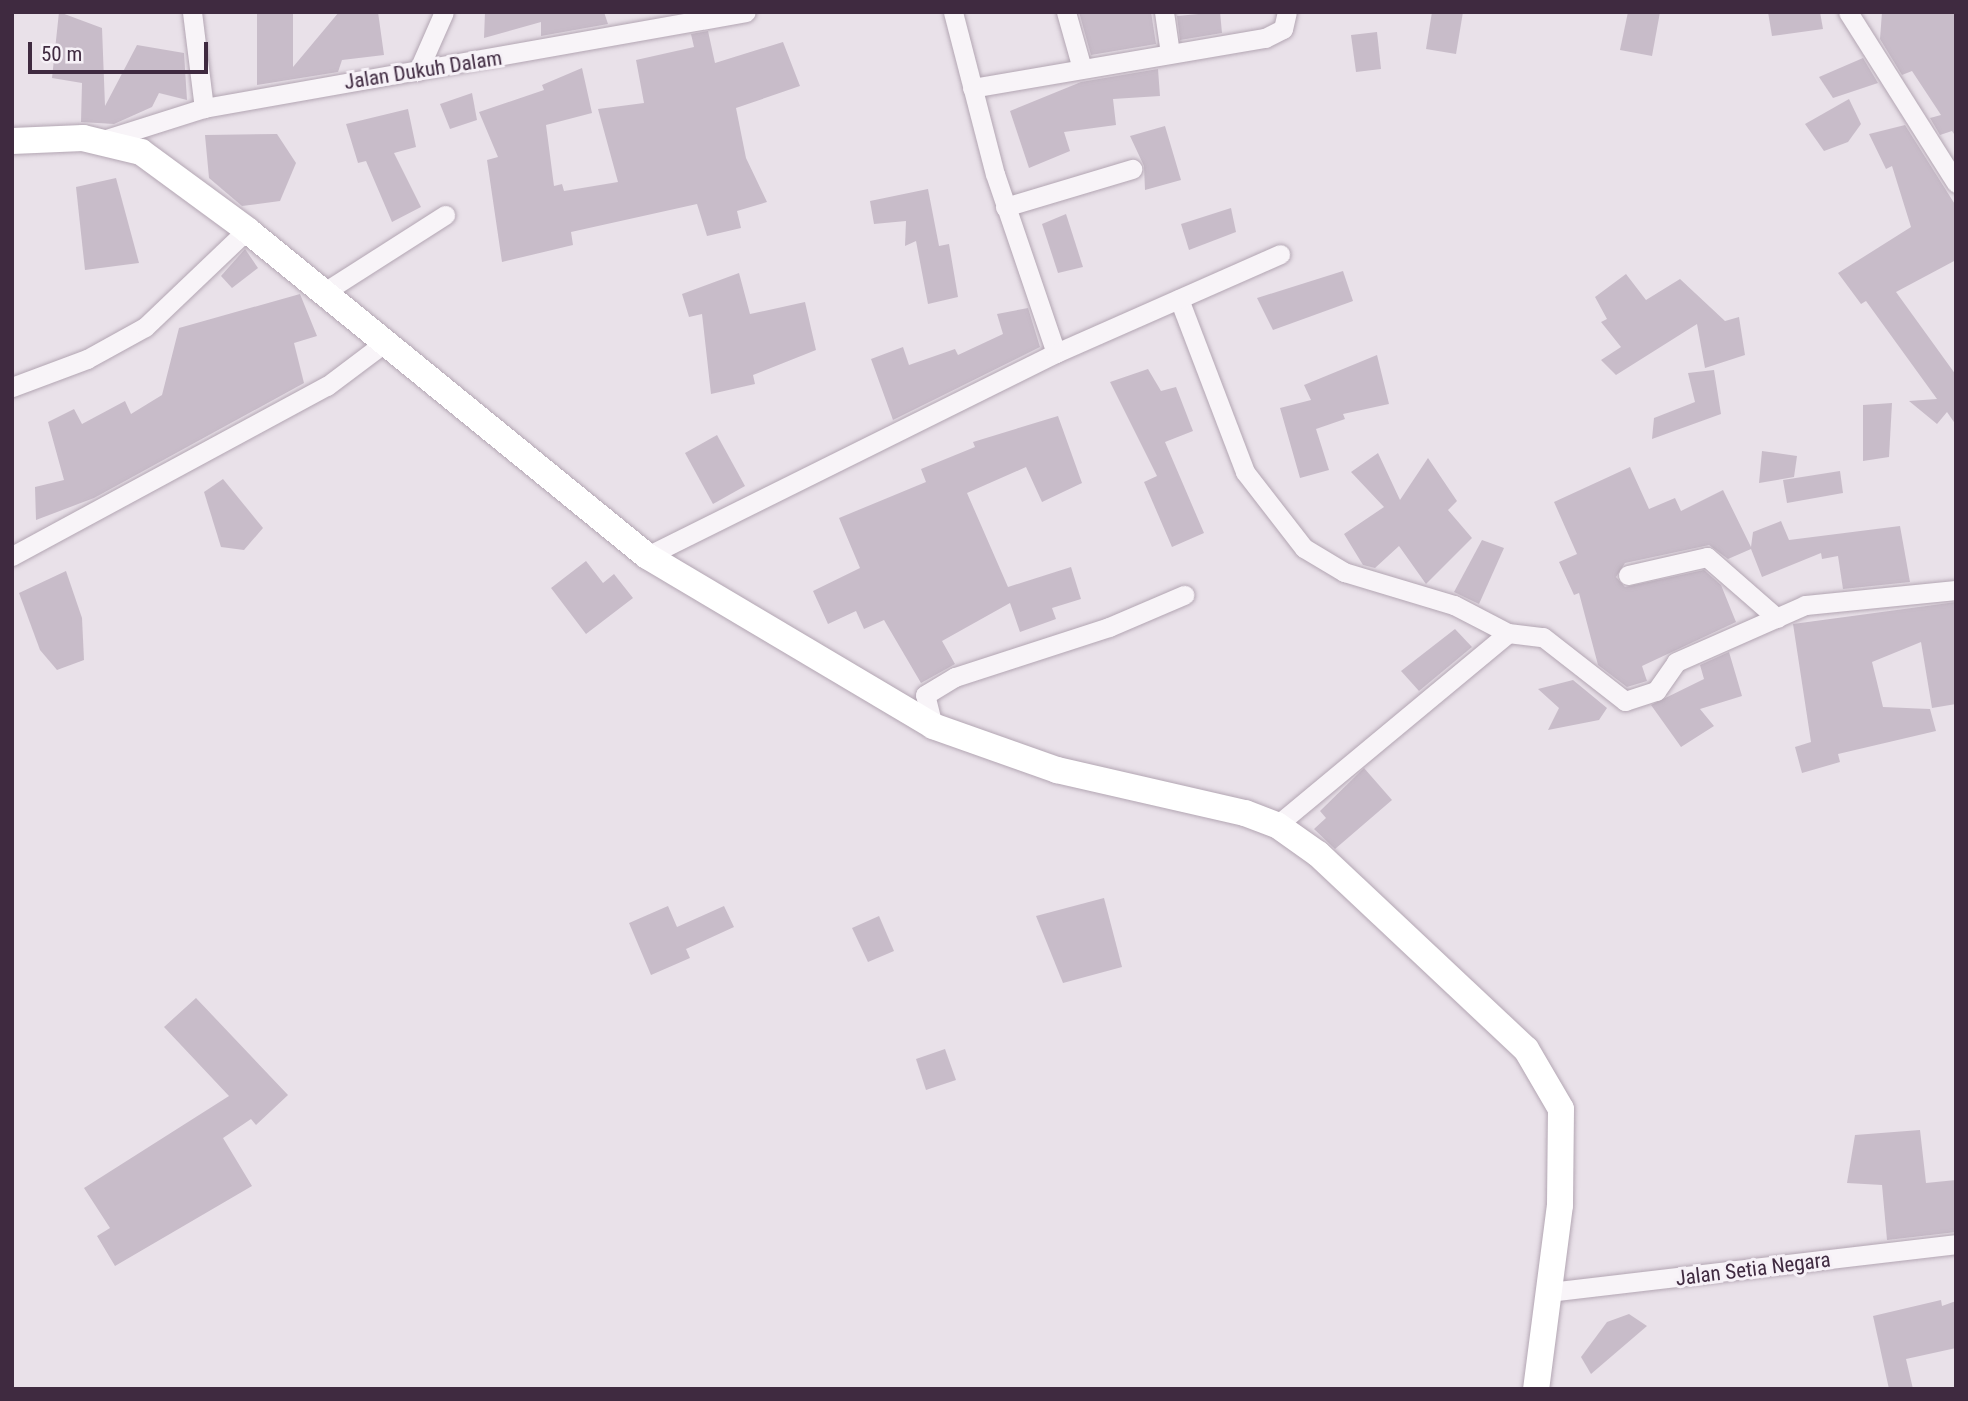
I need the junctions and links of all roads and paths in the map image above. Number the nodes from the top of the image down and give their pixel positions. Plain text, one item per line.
1 (192, 12) edge
2 (444, 12) edge
3 (746, 12) edge
4 (953, 12) edge
5 (1066, 12) edge
6 (1164, 12) edge
7 (1287, 12) edge
8 (1848, 12) edge
9 (1170, 53) junction
10 (1081, 65) junction
11 (418, 71) junction
12 (972, 88) junction
13 (204, 108) junction
14 (103, 140) junction
15 (12, 141) edge
16 (1132, 169) dead end
17 (1955, 179) edge
18 (1005, 207) junction
19 (445, 215) dead end
20 (247, 230) junction
21 (1280, 254) dead end
22 (323, 293) junction
23 (1179, 299) junction
24 (383, 344) junction
25 (1056, 354) junction
26 (12, 387) edge
27 (647, 555) junction
28 (12, 556) edge
29 (1628, 575) dead end
30 (1956, 590) edge
31 (1184, 595) dead end
32 (1777, 618) junction
33 (1508, 632) junction
34 (933, 726) junction
35 (1277, 825) junction
36 (1956, 1244) edge
37 (1549, 1292) junction
38 (1536, 1389) edge

1 - 13 street
2 - 11 street
3 - 11 street, Jalan Dukuh Dalam
4 - 12 street
5 - 10 street
6 - 9 street
7 - 9 street
8 - 17 street
9 - 10 street
10 - 12 street
11 - 13 street, Jalan Dukuh Dalam
12 - 18 street
13 - 14 street, Jalan Dukuh Dalam
14 - 15 street
14 - 20 street
16 - 18 street
18 - 25 street
19 - 22 street
20 - 22 street
20 - 26 street
21 - 23 street
22 - 24 street
23 - 25 street
23 - 33 street
24 - 27 street
24 - 28 street
25 - 27 street
27 - 34 street
29 - 32 street
30 - 32 street
31 - 34 street
32 - 33 street
33 - 35 street
34 - 35 street
35 - 37 street
36 - 37 street, Jalan Setia Negara
37 - 38 street

